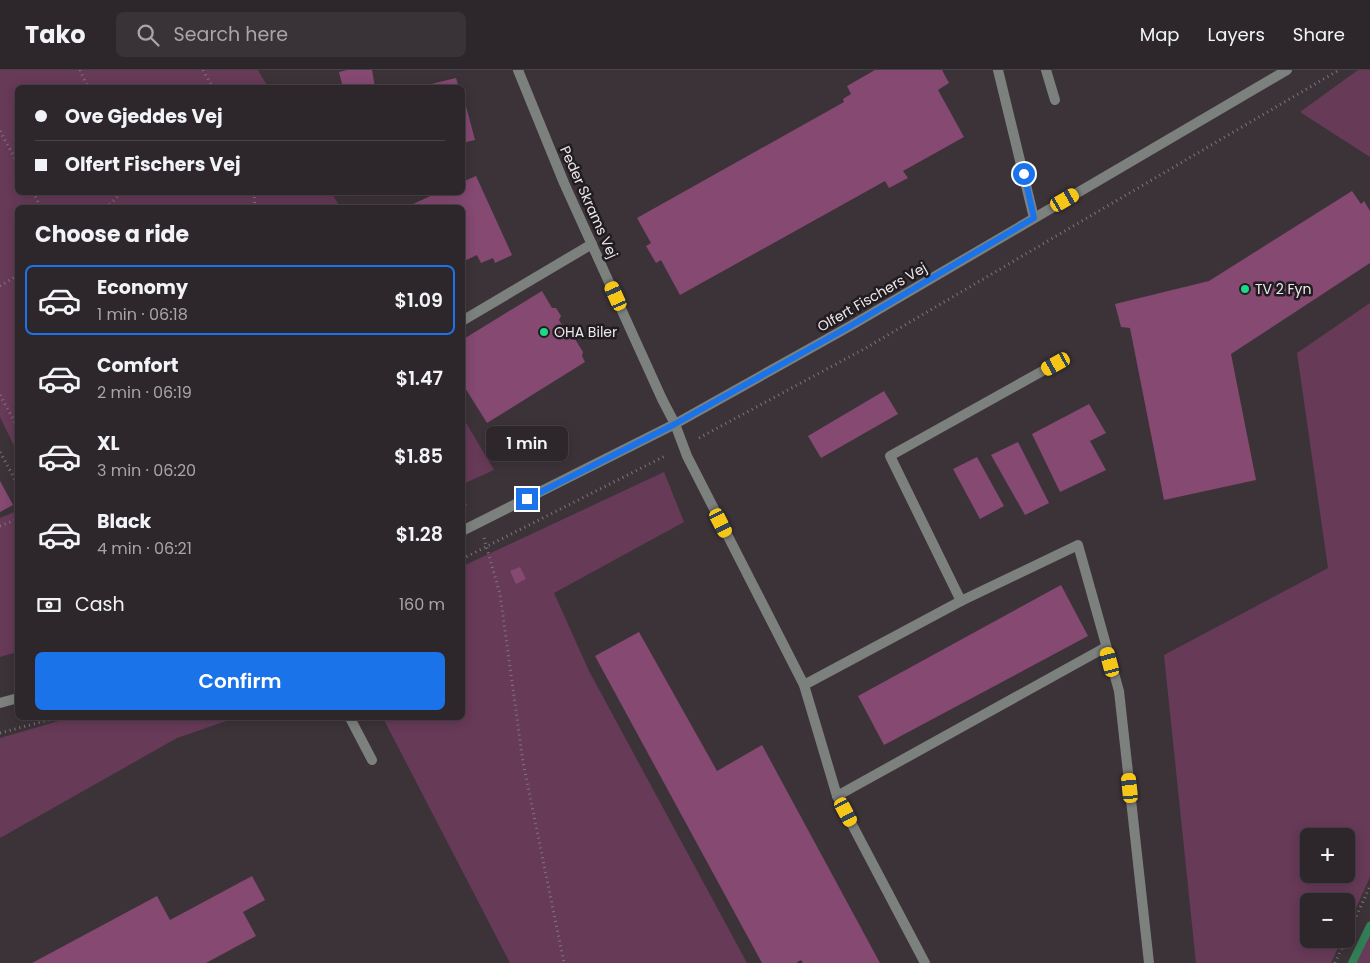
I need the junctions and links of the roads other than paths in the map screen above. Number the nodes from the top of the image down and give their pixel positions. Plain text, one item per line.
1 (518, 70) edge
2 (998, 70) edge
3 (1046, 70) edge
4 (1287, 70) edge
5 (1054, 100) dead end
6 (1034, 218) junction
7 (592, 244) junction
8 (465, 319) edge
9 (1056, 364) dead end
10 (675, 424) junction
11 (465, 530) edge
12 (962, 601) junction
13 (1106, 647) junction
14 (804, 685) junction
15 (15, 699) edge
16 (0, 703) edge
17 (351, 720) edge
18 (372, 760) dead end
19 (837, 796) junction
20 (926, 963) edge
21 (1149, 963) edge

1 - 7 street, Peder Skrams Vej
2 - 6 street
3 - 5 street
4 - 6 street, Olfert Fischers Vej
6 - 10 street, Olfert Fischers Vej
7 - 8 street
7 - 10 street, Peder Skrams Vej
9 - 12 street
10 - 11 street, Olfert Fischers Vej
10 - 14 street, Peder Skrams Vej
12 - 13 street
12 - 14 street
13 - 19 street
13 - 21 street
14 - 19 street, Peder Skrams Vej
15 - 16 street
17 - 18 street
19 - 20 street, Peder Skrams Vej

